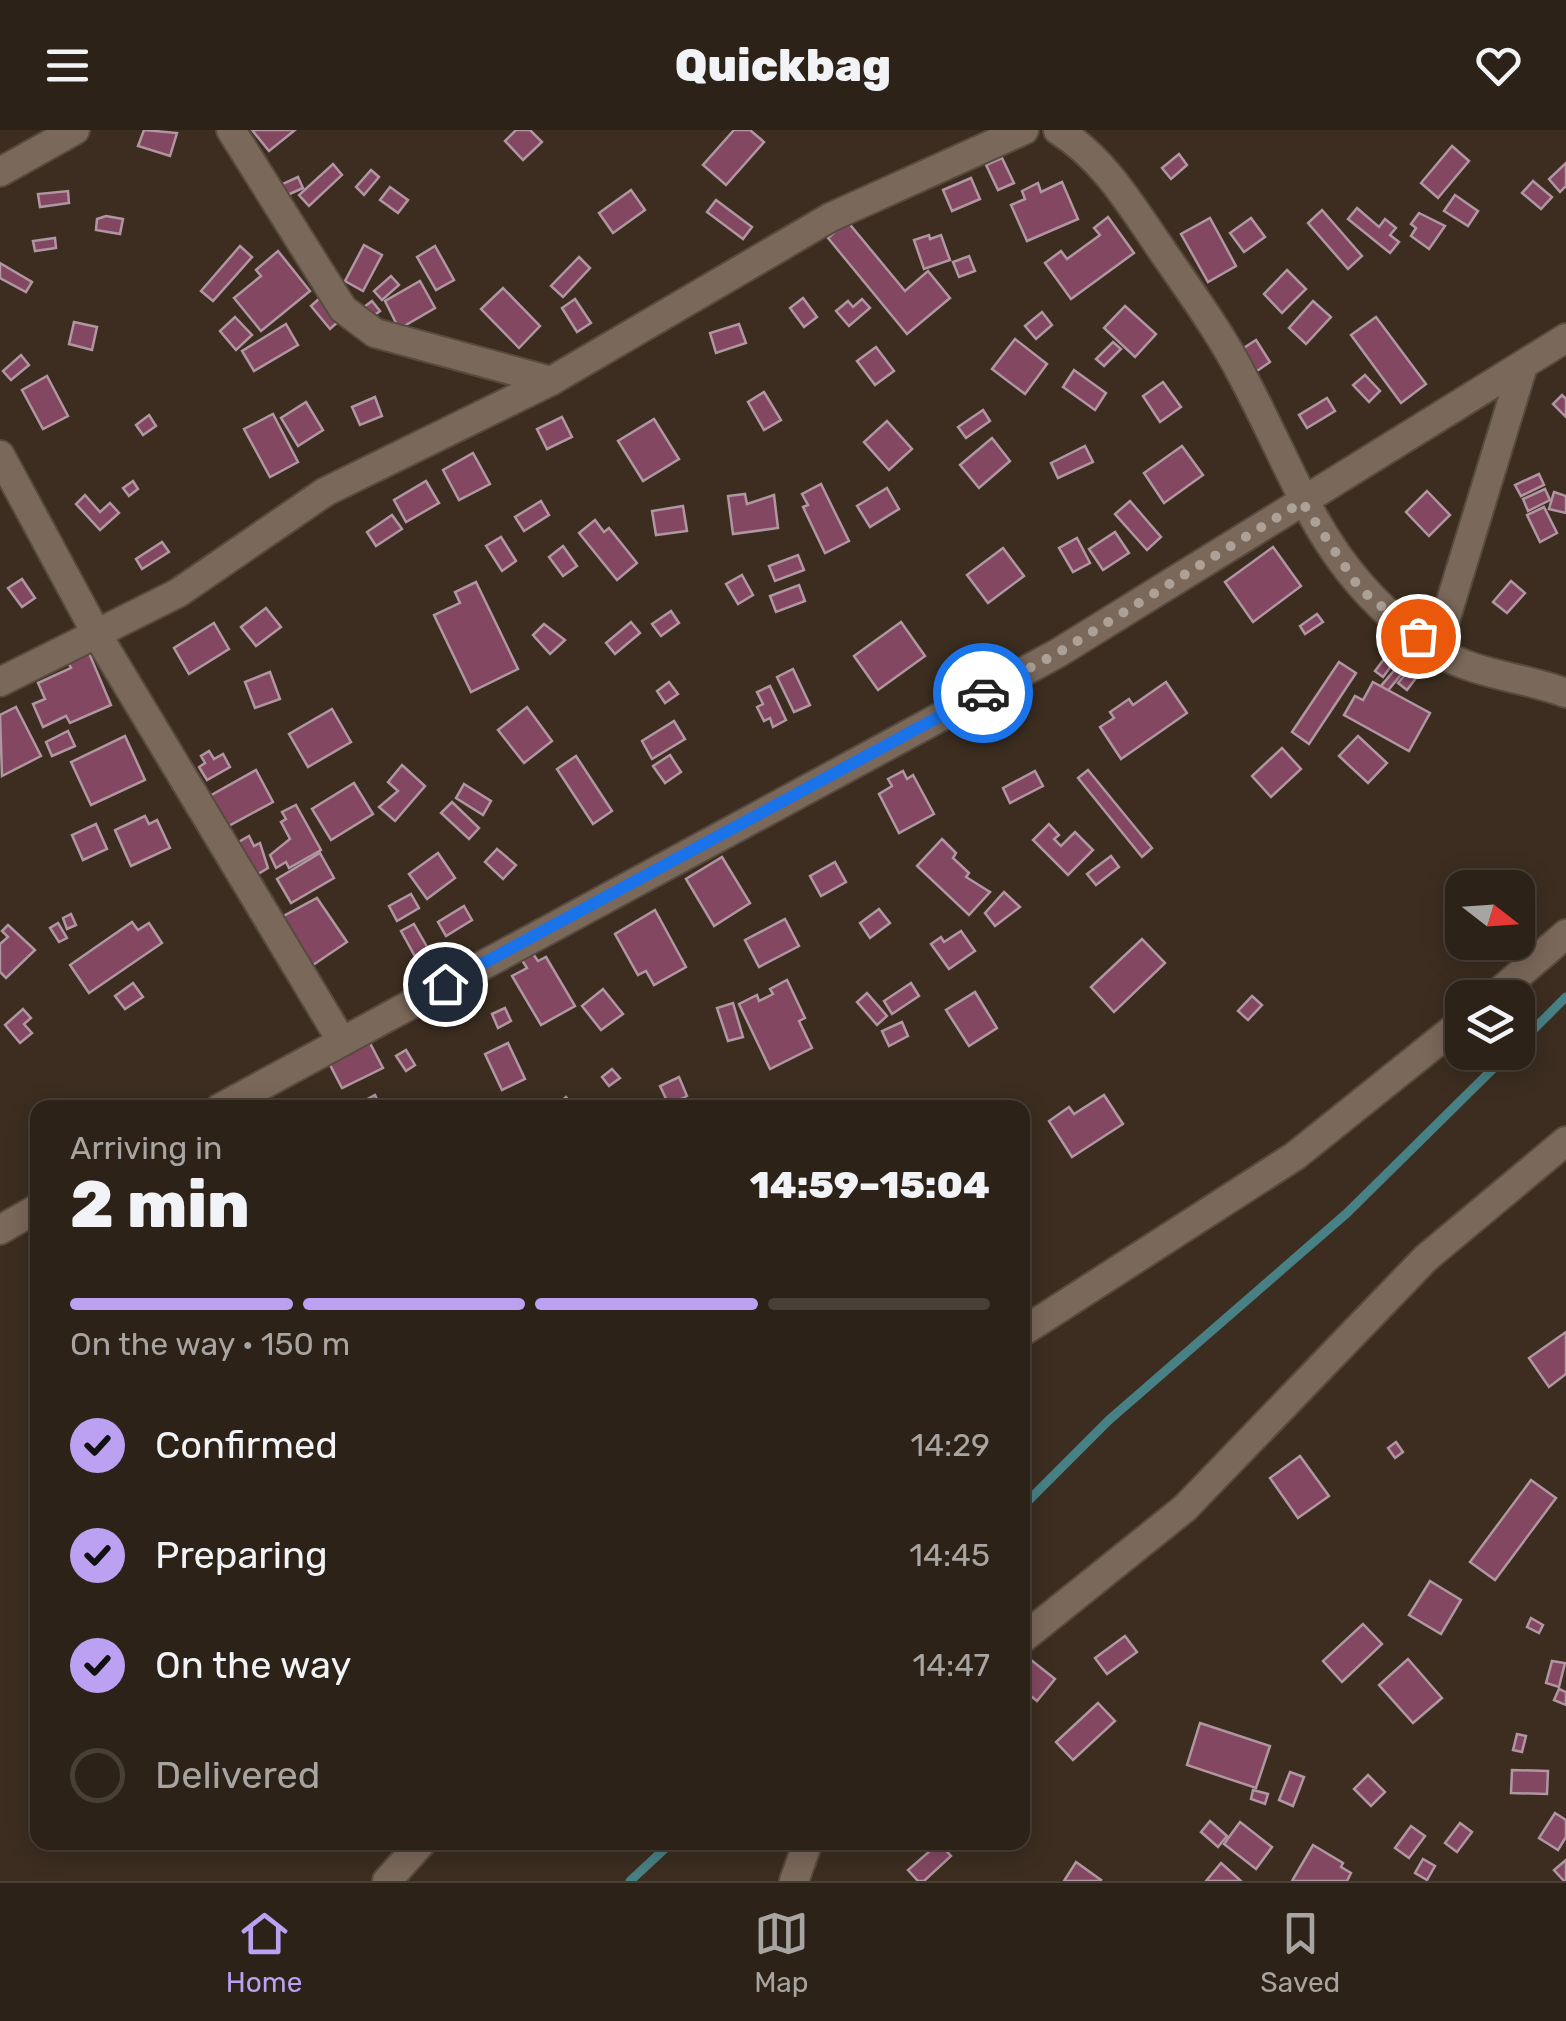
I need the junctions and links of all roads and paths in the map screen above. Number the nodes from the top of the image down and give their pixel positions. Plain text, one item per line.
1 (75, 130) edge
2 (231, 130) edge
3 (1024, 130) edge
4 (1058, 130) edge
5 (974, 139) edge
6 (0, 172) edge
7 (1566, 338) edge
8 (1522, 369) junction
9 (551, 381) junction
10 (0, 455) edge
11 (1302, 502) junction
12 (95, 631) junction
13 (1436, 650) junction
14 (0, 682) edge
15 (1566, 694) edge
16 (1566, 934) edge
17 (1513, 980) edge
18 (1445, 1036) edge
19 (342, 1040) junction
20 (234, 1100) edge
21 (1566, 1141) edge
22 (30, 1213) edge
23 (0, 1230) edge
24 (1030, 1327) edge
25 (1030, 1633) edge
26 (415, 1850) edge
27 (805, 1850) edge
28 (387, 1881) edge
29 (794, 1881) edge

1 - 6 street
2 - 9 street
3 - 5 street
4 - 11 street
5 - 9 street
7 - 8 street
8 - 11 street
8 - 13 street
9 - 12 street
10 - 12 street
11 - 13 street
11 - 19 street
12 - 14 street
12 - 19 street
13 - 15 street
16 - 17 street
18 - 24 street
19 - 20 street
21 - 25 street
22 - 23 street
26 - 28 street
27 - 29 street

